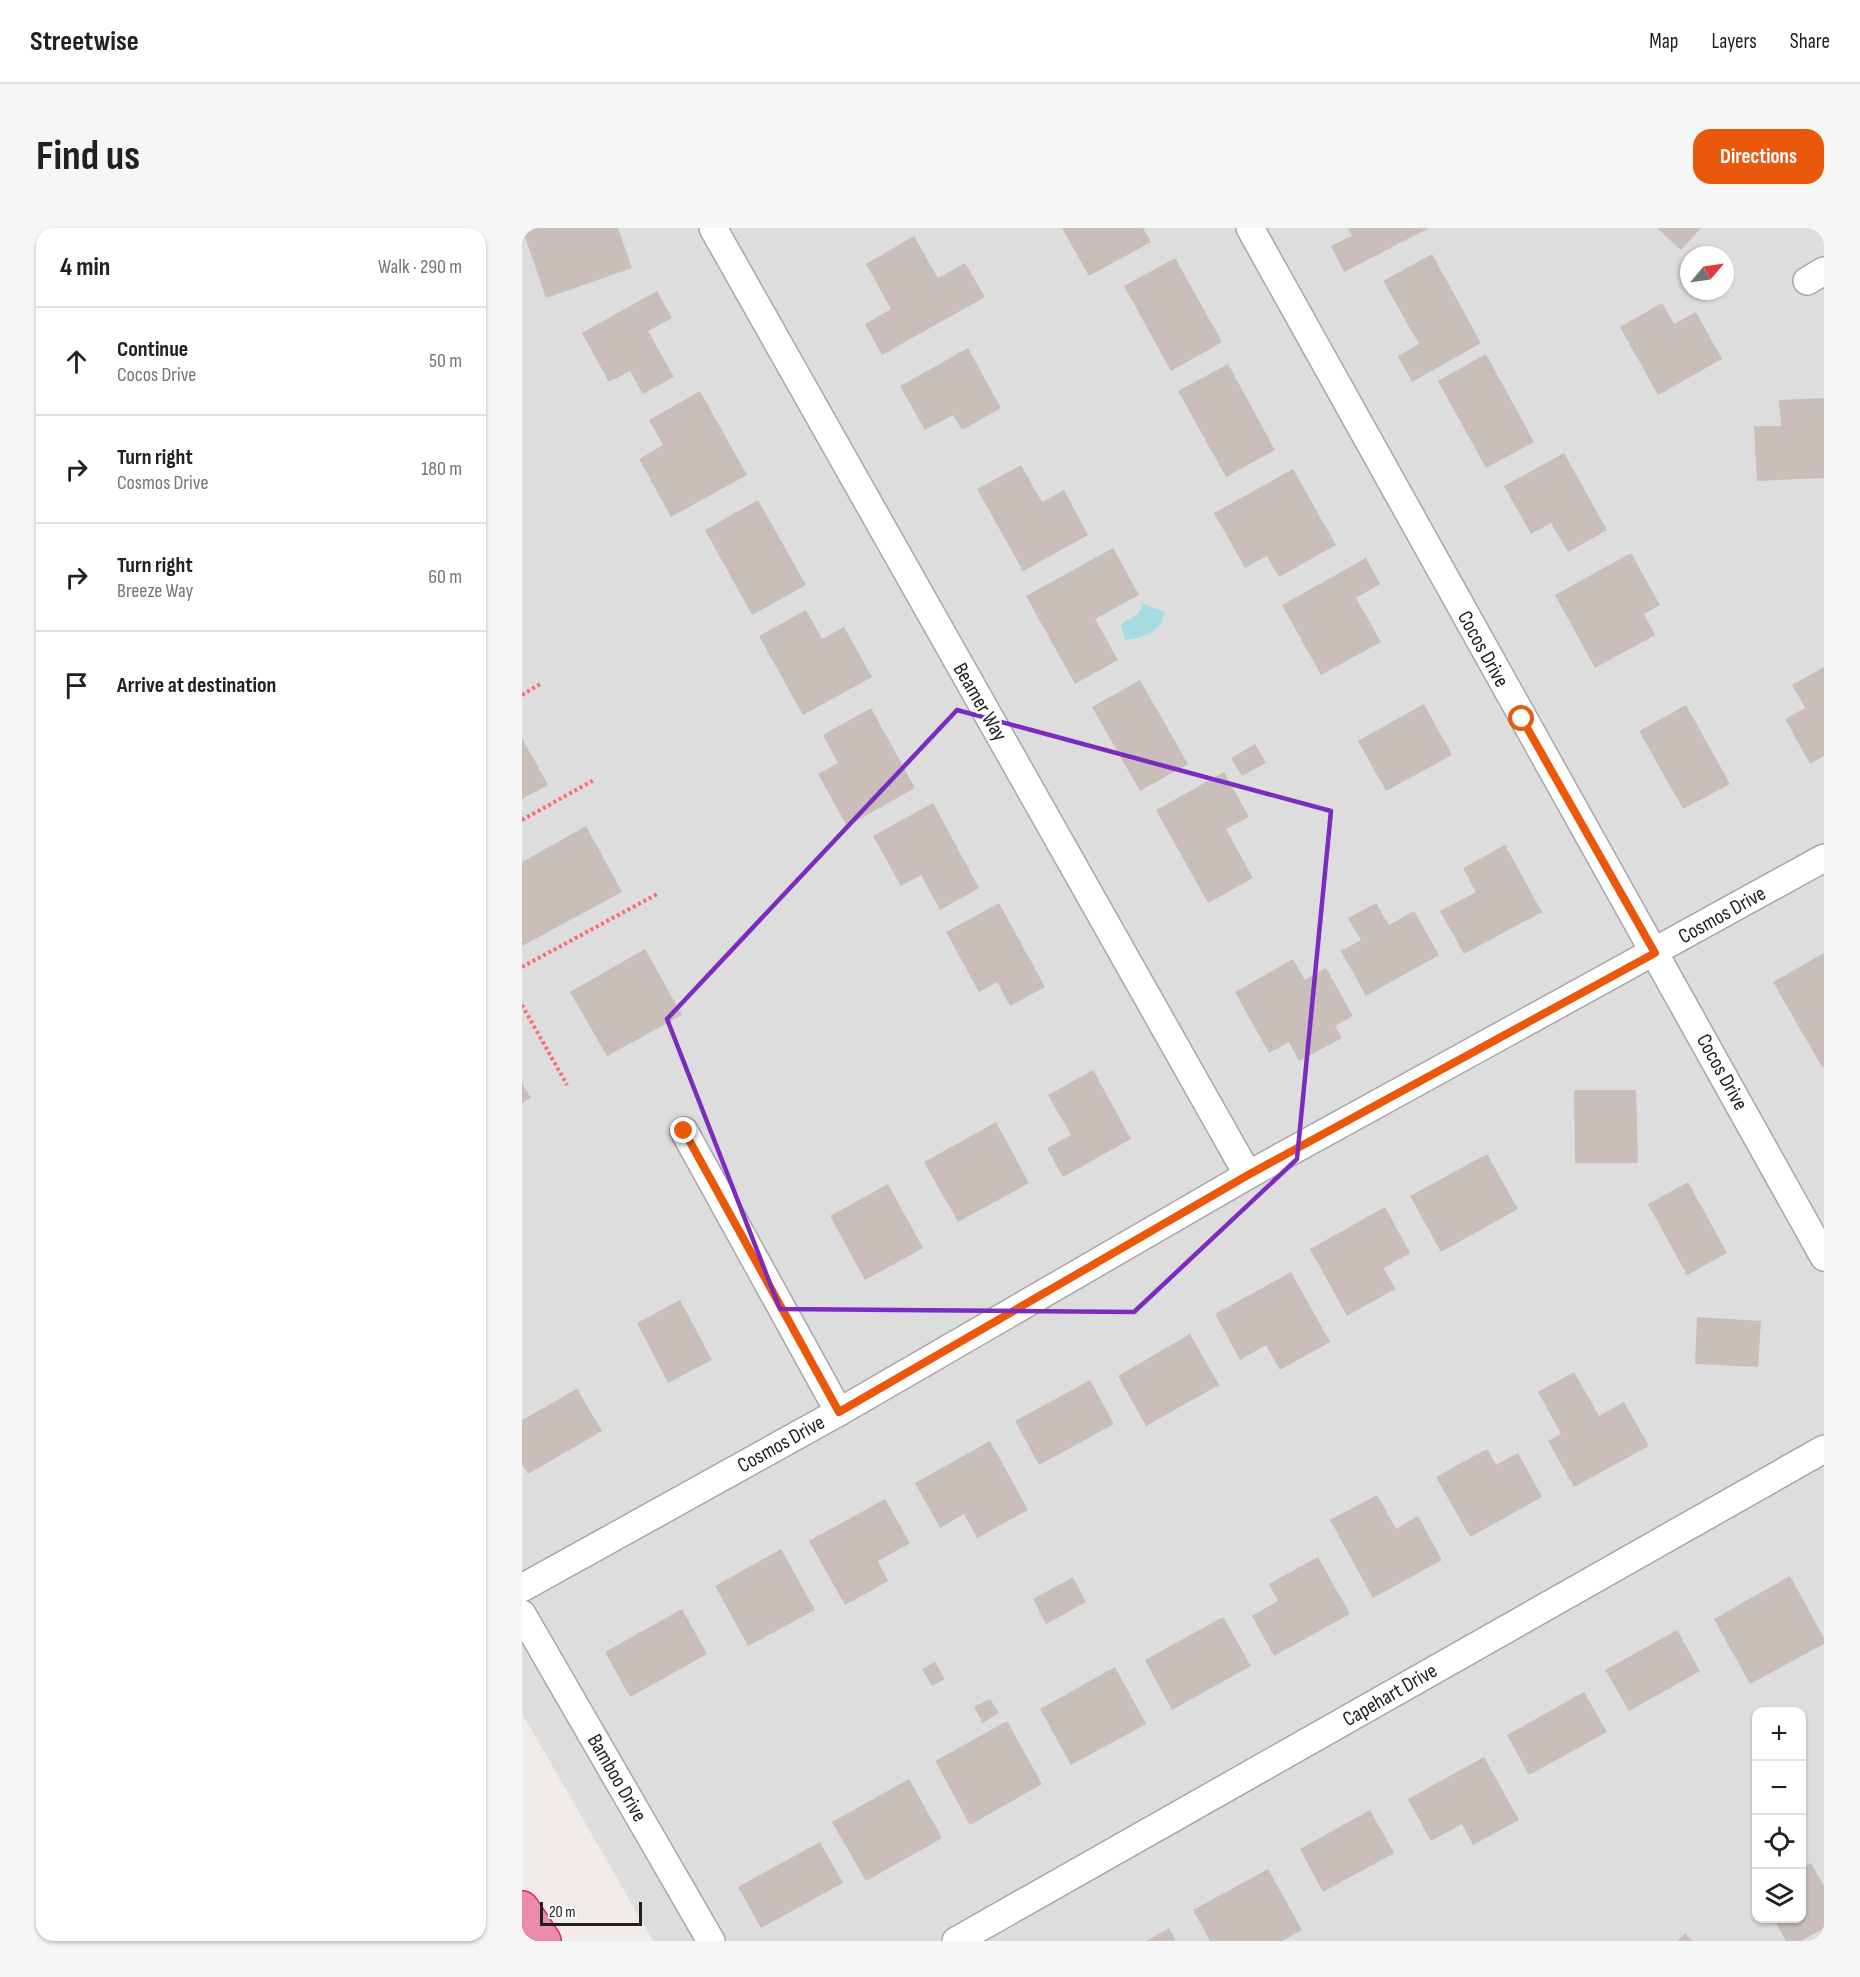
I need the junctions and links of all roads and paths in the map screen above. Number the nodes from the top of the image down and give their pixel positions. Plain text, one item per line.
1 (713, 228) edge
2 (1250, 228) edge
3 (542, 683) dead end
4 (522, 695) edge
5 (594, 780) dead end
6 (522, 820) edge
7 (1824, 858) edge
8 (659, 893) dead end
9 (1655, 953) junction
10 (522, 968) edge
11 (522, 1005) edge
12 (567, 1085) dead end
13 (684, 1131) dead end
14 (1248, 1175) junction
15 (1824, 1257) edge
16 (839, 1412) junction
17 (1824, 1449) edge
18 (522, 1588) edge
19 (522, 1614) edge
20 (522, 1908) edge
21 (544, 1941) edge
22 (711, 1941) edge
23 (956, 1941) edge

1 - 14 street, Beamer Way
2 - 9 street, Cocos Drive
3 - 4 path
5 - 6 path
7 - 9 street, Cosmos Drive
8 - 10 path
9 - 14 street, Cosmos Drive
9 - 15 street, Cocos Drive
11 - 12 path
13 - 16 street
14 - 16 street, Cosmos Drive
16 - 18 street, Cosmos Drive
17 - 23 street, Capehart Drive
19 - 22 street, Bamboo Drive
20 - 21 highway

